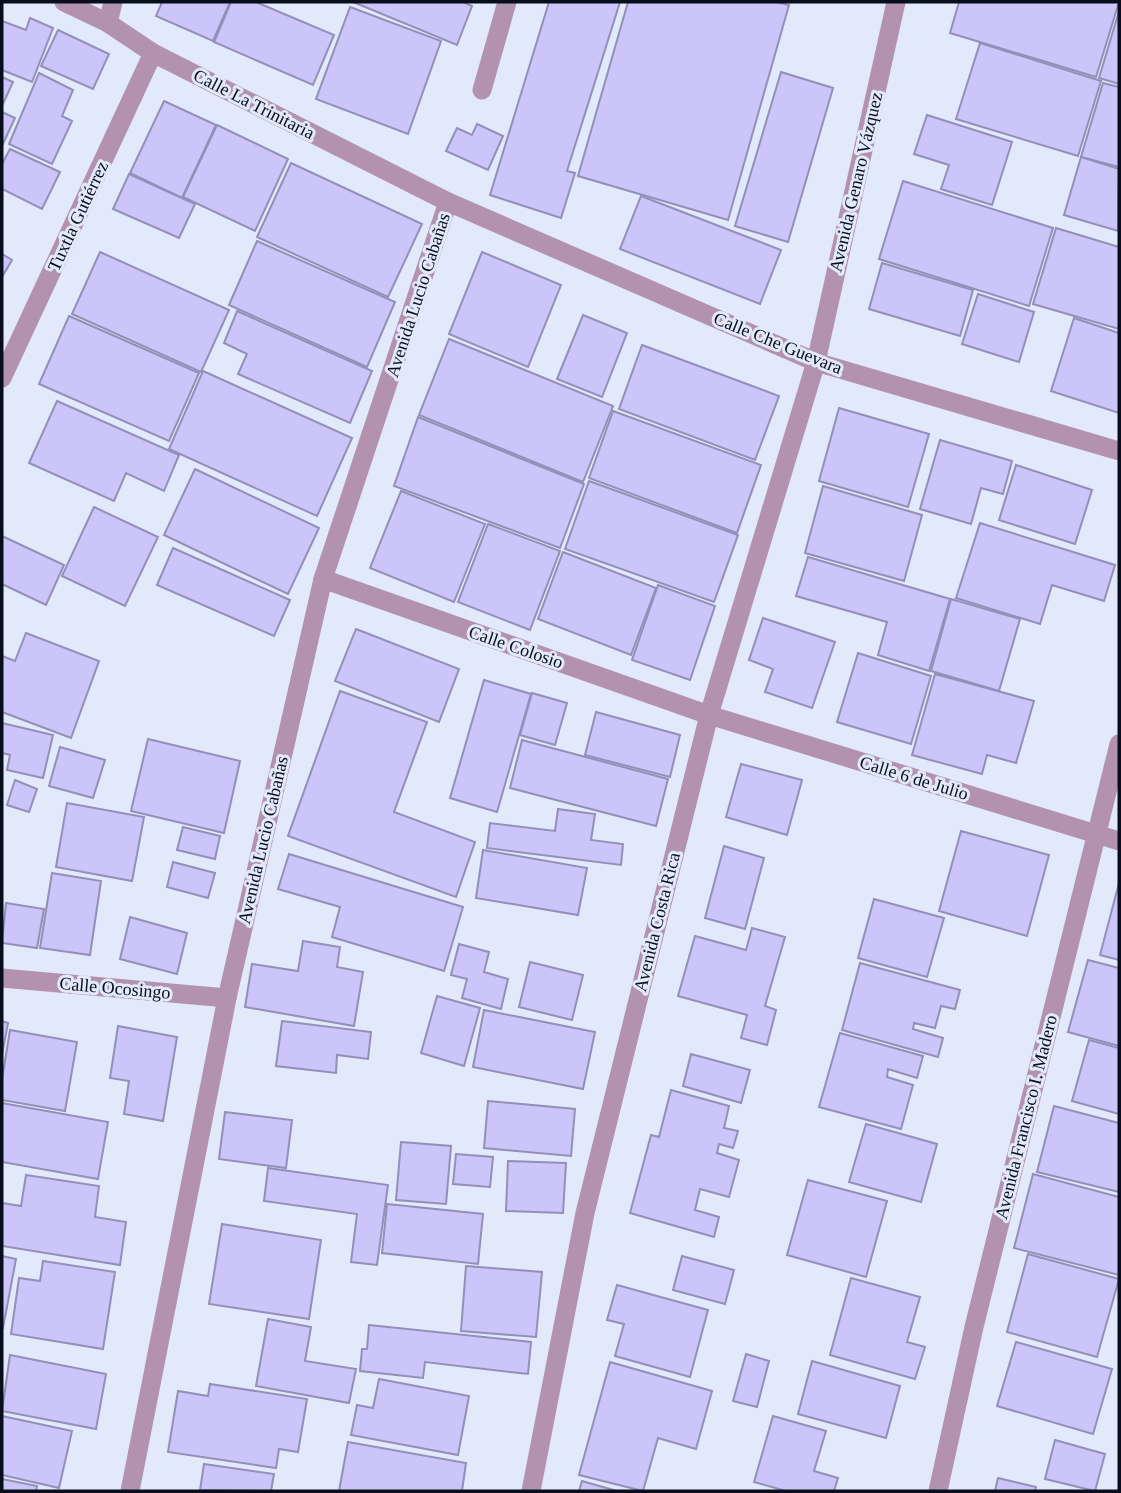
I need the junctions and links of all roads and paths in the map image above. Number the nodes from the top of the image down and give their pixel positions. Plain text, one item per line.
1 (64, 2) edge
2 (113, 2) edge
3 (507, 2) edge
4 (896, 2) edge
5 (108, 23) junction
6 (153, 53) junction
7 (482, 90) dead end
8 (449, 202) junction
9 (816, 362) junction
10 (2, 378) edge
11 (1119, 451) edge
12 (323, 579) junction
13 (709, 715) junction
14 (1119, 744) edge
15 (1097, 834) junction
16 (1119, 841) edge
17 (2, 978) edge
18 (227, 998) junction
19 (130, 1491) edge
20 (531, 1491) edge
21 (938, 1491) edge

1 - 5 street, Calle La Trinitaria
2 - 5 street
3 - 7 street
4 - 9 street, Avenida Genaro Vázquez
5 - 6 street, Calle La Trinitaria
6 - 8 street, Calle La Trinitaria
6 - 10 street, Tuxtla Gutiérrez
8 - 9 street, Calle Che Guevara
8 - 12 street, Avenida Lucio Cabañas
9 - 11 street, Calle Che Guevara
9 - 13 street, Avenida Costa Rica
12 - 13 street, Calle Colosio
12 - 18 street, Avenida Lucio Cabañas
13 - 15 street, Calle 6 de Julio
13 - 20 street, Avenida Costa Rica
14 - 15 street, Avenida Francisco I. Madero
15 - 16 street, Calle 6 de Julio
15 - 21 street, Avenida Francisco I. Madero
17 - 18 street, Calle Ocosingo
18 - 19 street, Avenida Lucio Cabañas

